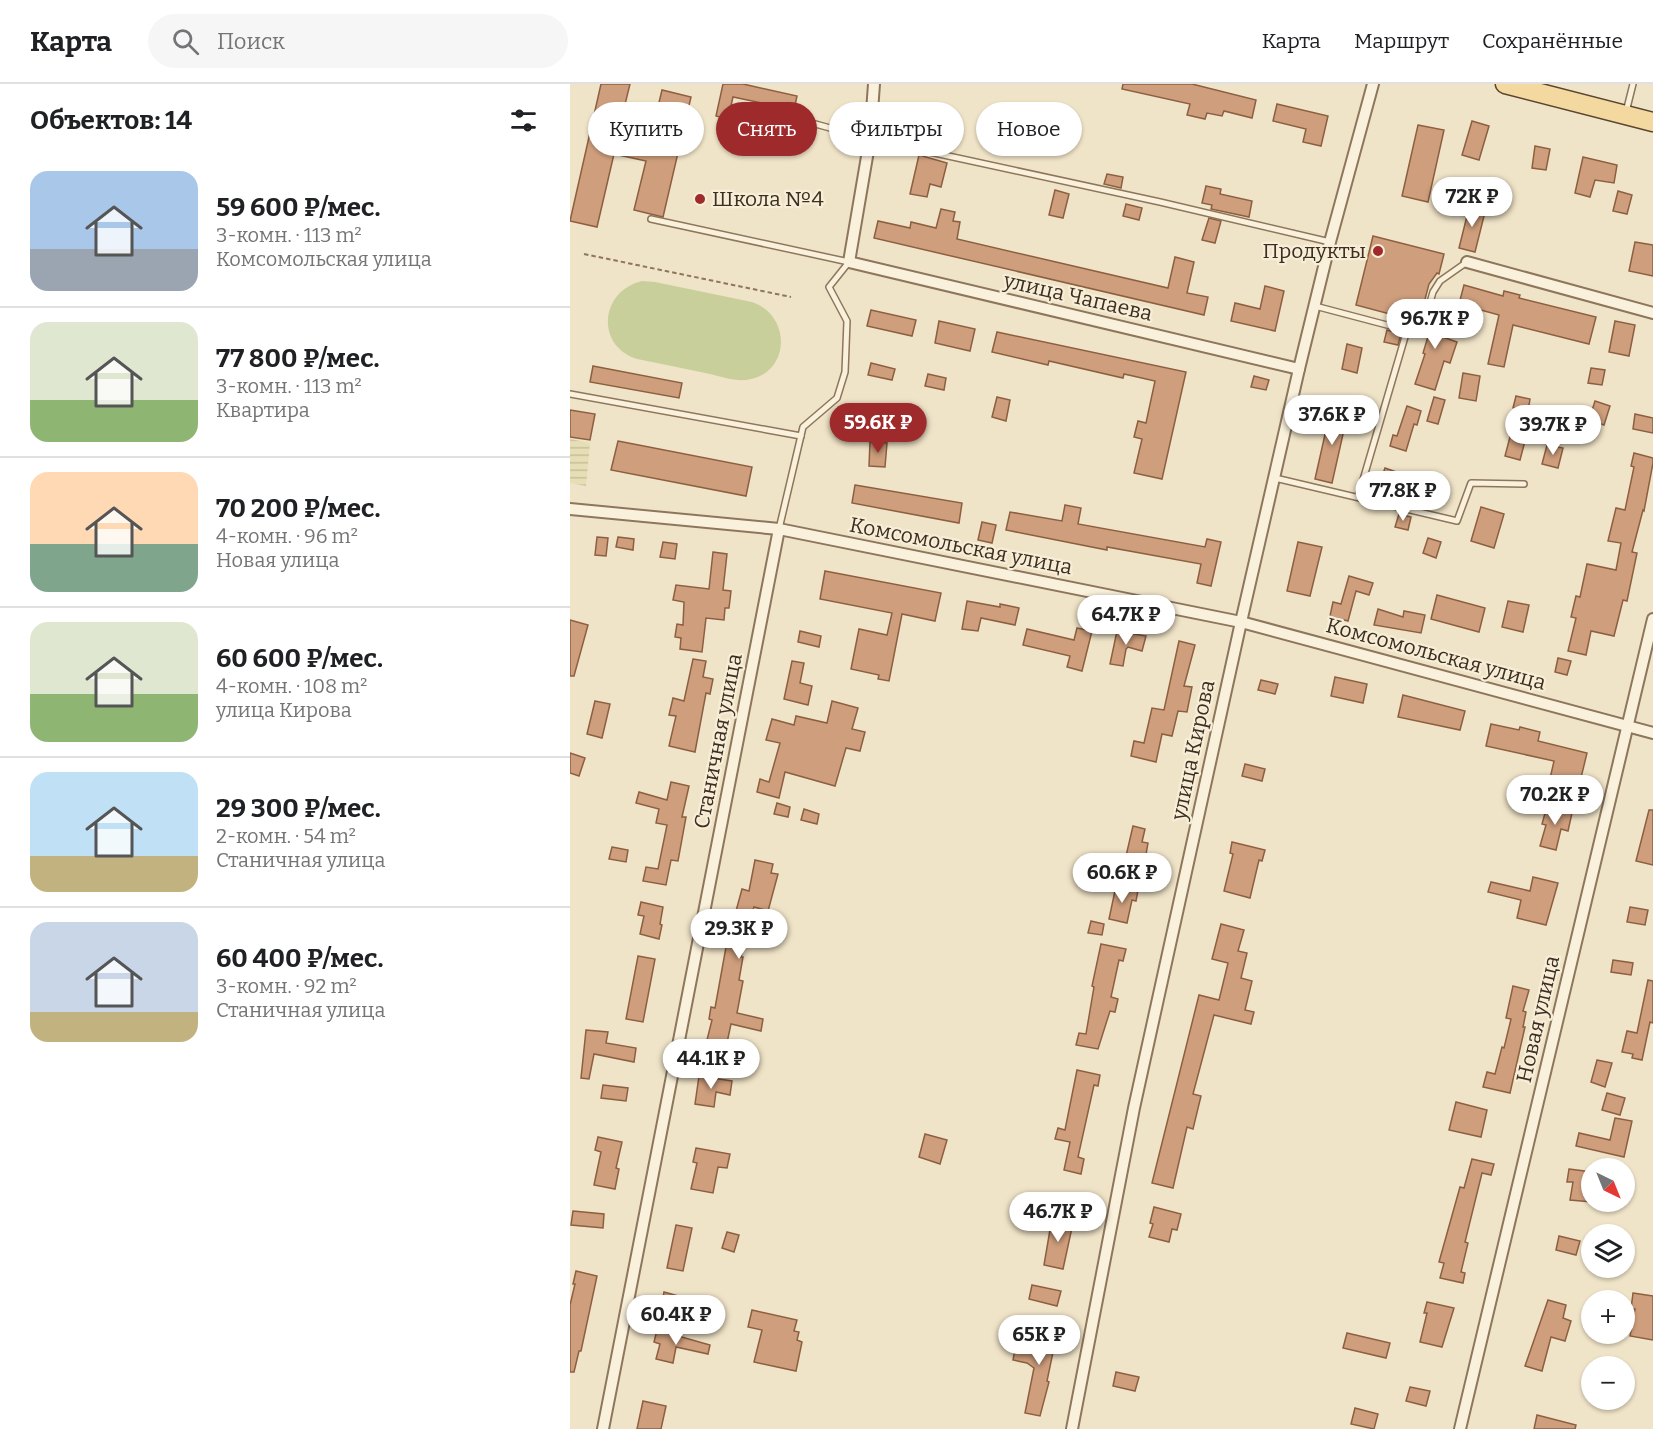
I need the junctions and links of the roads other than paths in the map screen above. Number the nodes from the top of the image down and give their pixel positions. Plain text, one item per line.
1 (874, 84) edge
2 (1373, 84) edge
3 (1505, 84) edge
4 (1633, 84) edge
5 (873, 102) edge
6 (1625, 115) junction
7 (1653, 122) edge
8 (867, 156) edge
9 (948, 156) edge
10 (651, 219) dead end
11 (1330, 242) junction
12 (849, 262) junction
13 (1467, 262) joint
14 (1315, 306) junction
15 (1653, 314) edge
16 (1407, 330) junction
17 (1299, 369) junction
18 (570, 394) edge
19 (801, 436) junction
20 (1275, 478) junction
21 (1524, 484) dead end
22 (1358, 497) junction
23 (570, 509) edge
24 (779, 529) junction
25 (1653, 619) edge
26 (1241, 622) junction
27 (1629, 725) junction
28 (1653, 733) edge
29 (603, 1429) edge
30 (1072, 1429) edge
31 (1460, 1429) edge

1 - 5 street, Станичная улица
2 - 11 street, улица Кирова
3 - 6 main road
4 - 6 lane
6 - 7 main road
8 - 12 street, Станичная улица
9 - 11 lane
10 - 12 lane
11 - 14 street, улица Кирова
12 - 17 street, улица Чапаева
12 - 19 lane, Станичная улица
13 - 15 street
13 - 16 lane
14 - 16 lane
14 - 17 street, улица Кирова
16 - 22 lane
17 - 20 street, улица Кирова
18 - 19 lane
19 - 24 lane, Станичная улица
20 - 22 lane
20 - 26 street, улица Кирова
21 - 22 lane
23 - 24 street, Комсомольская улица
24 - 26 street, Комсомольская улица
24 - 29 street, Станичная улица
25 - 27 street, Новая улица
26 - 27 street, Комсомольская улица
26 - 30 street, улица Кирова
27 - 28 street, Комсомольская улица
27 - 31 street, Новая улица

